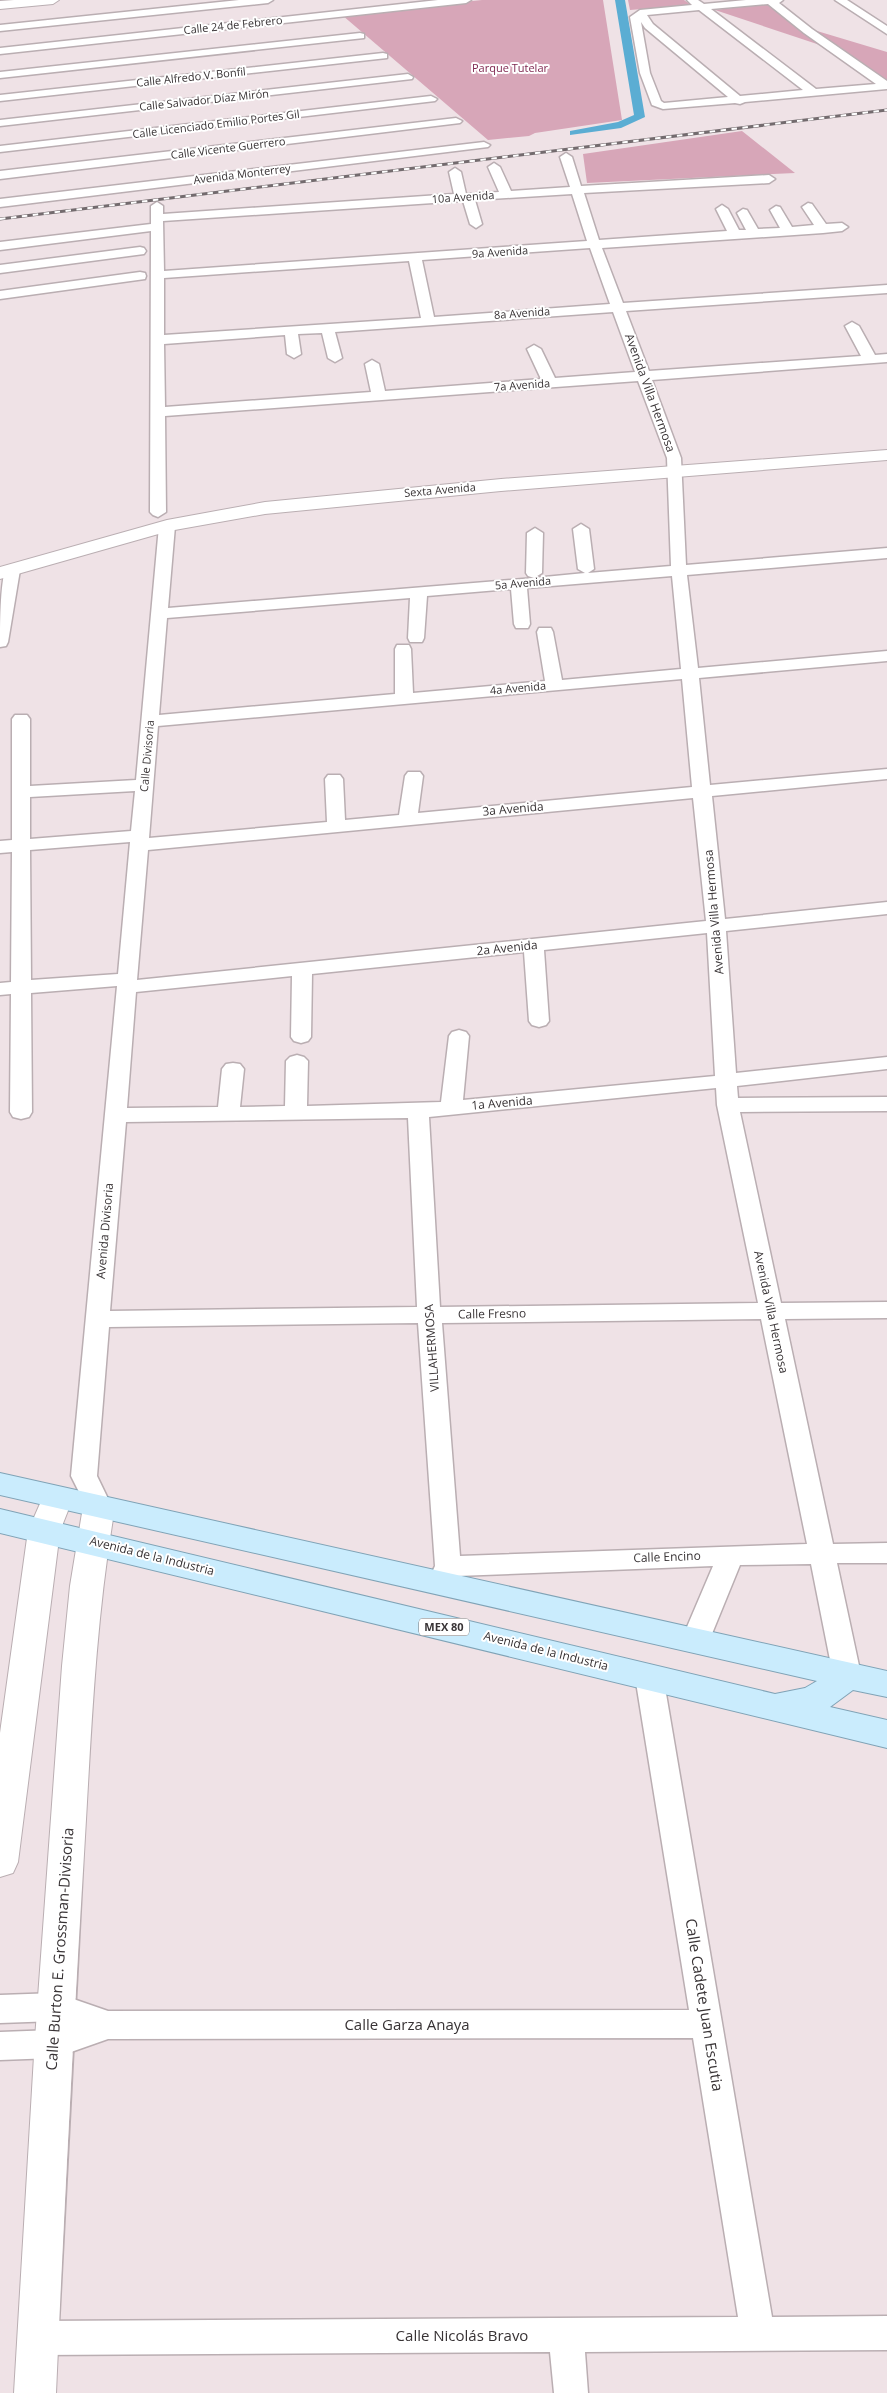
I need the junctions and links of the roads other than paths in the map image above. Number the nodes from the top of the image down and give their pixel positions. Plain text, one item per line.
1 (23, 0) edge
2 (52, 0) edge
3 (138, 0) edge
4 (268, 0) edge
5 (466, 0) edge
6 (772, 0) edge
7 (840, 0) edge
8 (434, 2) edge
9 (697, 3) edge
10 (0, 4) edge
11 (292, 6) dead end
12 (149, 12) junction
13 (640, 13) junction
14 (336, 14) junction
15 (0, 16) edge
16 (304, 18) junction
17 (4, 27) edge
18 (887, 31) edge
19 (167, 32) junction
20 (360, 36) junction
21 (0, 50) edge
22 (188, 54) junction
23 (33, 59) junction
24 (389, 61) junction
25 (0, 75) edge
26 (207, 76) junction
27 (193, 77) junction
28 (408, 77) junction
29 (887, 86) edge
30 (57, 92) junction
31 (815, 94) junction
32 (0, 99) edge
33 (215, 99) junction
34 (740, 101) junction
35 (438, 104) junction
36 (237, 121) junction
37 (0, 124) edge
38 (463, 127) junction
39 (25, 133) junction
40 (259, 144) junction
41 (0, 149) edge
42 (566, 157) dead end
43 (494, 167) dead end
44 (52, 169) junction
45 (284, 169) junction
46 (455, 172) dead end
47 (0, 175) edge
48 (769, 179) dead end
49 (714, 182) junction
50 (576, 190) junction
51 (72, 194) junction
52 (506, 194) junction
53 (464, 197) junction
54 (0, 203) edge
55 (808, 206) dead end
56 (776, 210) dead end
57 (743, 213) dead end
58 (119, 215) dead end
59 (157, 217) junction
60 (64, 223) dead end
61 (476, 224) dead end
62 (842, 227) dead end
63 (823, 229) junction
64 (6, 231) dead end
65 (788, 231) junction
66 (118, 232) junction
67 (755, 234) junction
68 (735, 235) junction
69 (61, 239) junction
70 (2, 246) edge
71 (595, 246) junction
72 (140, 251) dead end
73 (415, 258) junction
74 (0, 269) edge
75 (158, 275) junction
76 (140, 276) dead end
77 (887, 289) edge
78 (0, 294) edge
79 (617, 306) junction
80 (428, 320) junction
81 (852, 326) dead end
82 (327, 328) junction
83 (291, 330) junction
84 (158, 340) junction
85 (534, 349) dead end
86 (294, 354) dead end
87 (335, 358) dead end
88 (887, 358) edge
89 (870, 359) junction
90 (372, 364) dead end
91 (644, 376) junction
92 (550, 383) junction
93 (379, 396) junction
94 (158, 412) junction
95 (887, 441) edge
96 (887, 455) edge
97 (673, 465) junction
98 (356, 482) dead end
99 (318, 485) dead end
100 (162, 519) junction
101 (120, 521) dead end
102 (580, 528) dead end
103 (535, 533) dead end
104 (887, 543) edge
105 (887, 553) edge
106 (678, 565) junction
107 (586, 569) junction
108 (6, 571) edge
109 (534, 573) junction
110 (519, 583) junction
111 (428, 588) junction
112 (159, 609) junction
113 (522, 624) dead end
114 (545, 632) dead end
115 (0, 642) edge
116 (887, 656) edge
117 (689, 673) junction
118 (554, 685) junction
119 (404, 698) junction
120 (21, 719) dead end
121 (150, 721) junction
122 (887, 774) edge
123 (414, 776) dead end
124 (334, 779) dead end
125 (144, 785) junction
126 (21, 792) junction
127 (702, 792) junction
128 (408, 819) junction
129 (336, 826) junction
130 (139, 841) junction
131 (21, 845) junction
132 (0, 847) edge
133 (887, 908) edge
134 (716, 926) junction
135 (534, 945) junction
136 (302, 969) junction
137 (127, 983) junction
138 (21, 987) junction
139 (0, 989) edge
140 (539, 1021) dead end
141 (459, 1036) dead end
142 (300, 1037) dead end
143 (297, 1061) dead end
144 (887, 1063) edge
145 (233, 1069) dead end
146 (726, 1081) junction
147 (887, 1104) edge
148 (728, 1105) junction
149 (451, 1108) junction
150 (418, 1111) junction
151 (21, 1112) dead end
152 (296, 1112) junction
153 (228, 1113) junction
154 (115, 1115) junction
155 (887, 1310) edge
156 (770, 1311) junction
157 (429, 1315) junction
158 (98, 1319) junction
159 (0, 1484) edge
160 (58, 1498) junction
161 (92, 1508) junction
162 (0, 1521) edge
163 (44, 1531) junction
164 (887, 1553) edge
165 (823, 1554) junction
166 (732, 1555) junction
167 (444, 1575) junction
168 (695, 1641) junction
169 (847, 1675) junction
170 (649, 1676) junction
171 (887, 1684) edge
172 (772, 1706) junction
173 (887, 1734) edge
174 (5, 1781) edge
175 (2, 1828) edge
176 (0, 1862) edge
177 (56, 2007) junction
178 (0, 2009) edge
179 (707, 2024) junction
180 (108, 2025) junction
181 (54, 2044) junction
182 (0, 2046) edge
183 (887, 2333) edge
184 (758, 2334) junction
185 (566, 2335) junction
186 (38, 2338) junction
187 (35, 2393) edge
188 (571, 2393) edge

1 - 10 main road
2 - 10 main road
3 - 12 street
4 - 12 street
5 - 8 street, Calle 24 de Febrero
6 - 9 street
6 - 29 street
7 - 18 street
8 - 14 street, Calle 24 de Febrero
9 - 13 street
9 - 31 street
11 - 16 street
12 - 17 street
12 - 19 street
13 - 34 street
13 - 34 street
14 - 16 street, Calle 24 de Febrero
14 - 20 street
15 - 17 street
16 - 19 street, Calle 24 de Febrero
17 - 23 street
19 - 22 street
19 - 23 street, Calle 24 de Febrero
20 - 22 street
20 - 24 street
21 - 23 street, Calle 24 de Febrero
22 - 23 street
22 - 26 street
23 - 25 street
23 - 30 street
24 - 26 street, Calle Alfredo V. Bonfil
24 - 28 street
26 - 27 street, Calle Alfredo V. Bonfil
27 - 30 street, Calle Alfredo V. Bonfil
27 - 33 street
28 - 33 street, Calle Salvador Díaz Mirón
28 - 35 street
29 - 31 street
30 - 32 street, Calle Alfredo V. Bonfil
31 - 34 street
32 - 39 street
33 - 36 street
33 - 39 street, Calle Salvador Díaz Mirón
35 - 36 street, Calle Licenciado Emilio Portes Gil
35 - 38 street
36 - 39 street, Calle Licenciado Emilio Portes Gil
36 - 40 street
37 - 39 street, Calle Salvador Díaz Mirón
38 - 40 street, Calle Vicente Guerrero
38 - 45 street, Avenida Monterrey
39 - 41 street, Calle Licenciado Emilio Portes Gil
39 - 44 street
40 - 44 street, Calle Vicente Guerrero
40 - 45 street
42 - 50 street, Avenida Villa Hermosa
43 - 52 street
44 - 47 street, Calle Vicente Guerrero
44 - 51 street
45 - 51 street, Avenida Monterrey
46 - 53 street
48 - 49 street, 10a Avenida
49 - 50 street, 10a Avenida
49 - 68 street
50 - 52 street, 10a Avenida
50 - 71 street, Avenida Villa Hermosa
51 - 54 street, Avenida Monterrey
52 - 53 street, 10a Avenida
53 - 59 street, 10a Avenida
53 - 61 street
55 - 63 street
56 - 65 street
57 - 67 street
58 - 66 street
59 - 66 street, 10a Avenida
59 - 75 street, Calle Divisoria
60 - 69 street
62 - 63 street, 9a Avenida
63 - 65 street, 9a Avenida
64 - 70 street
65 - 67 street, 9a Avenida
66 - 69 street, 10a Avenida
67 - 68 street, 9a Avenida
68 - 71 street, 9a Avenida
69 - 70 street, 10a Avenida
71 - 73 street, 9a Avenida
71 - 79 street, Avenida Villa Hermosa
72 - 74 street
73 - 75 street, 9a Avenida
73 - 80 street
75 - 84 street, Calle Divisoria
76 - 78 street
77 - 79 street, 8a Avenida
79 - 80 street, 8a Avenida
79 - 91 street, Avenida Villa Hermosa
80 - 82 street, 8a Avenida
81 - 89 street
82 - 83 street, 8a Avenida
82 - 87 street
83 - 84 street, 8a Avenida
83 - 86 street
84 - 94 street, Calle Divisoria
85 - 92 street
88 - 89 street, 7a Avenida
89 - 91 street, 7a Avenida
90 - 93 street
91 - 92 street, 7a Avenida
91 - 97 street, Avenida Villa Hermosa
92 - 93 street, 7a Avenida
93 - 94 street, 7a Avenida
94 - 100 street, Calle Divisoria
95 - 97 main road, Sexta Avenida
96 - 97 main road, Sexta Avenida
97 - 98 main road, Sexta Avenida
97 - 100 main road, Sexta Avenida
97 - 106 street, Avenida Villa Hermosa
99 - 100 main road, Sexta Avenida
100 - 101 main road, Sexta Avenida
100 - 108 main road, Sexta Avenida
100 - 112 street, Calle Divisoria
102 - 107 street
103 - 109 street
104 - 106 street, 5a Avenida
105 - 106 street, 5a Avenida
106 - 107 street, 5a Avenida
106 - 110 street, 5a Avenida
106 - 117 street, Avenida Villa Hermosa
107 - 109 street, 5a Avenida
108 - 115 street
109 - 111 street, 5a Avenida
110 - 111 street, 5a Avenida
110 - 113 street
111 - 112 street, 5a Avenida
111 - 119 street
112 - 121 street, Calle Divisoria
114 - 118 street
116 - 117 street, 4a Avenida
117 - 118 street, 4a Avenida
117 - 127 street, Avenida Villa Hermosa
118 - 119 street, 4a Avenida
119 - 121 street, 4a Avenida
120 - 126 street
121 - 125 street, Calle Divisoria
122 - 127 street, 3a Avenida
123 - 128 street
124 - 129 street
125 - 126 street
125 - 130 street, Calle Divisoria
126 - 131 street
127 - 128 street, 3a Avenida
127 - 134 street, Avenida Villa Hermosa
128 - 129 street, 3a Avenida
129 - 130 street, 3a Avenida
130 - 131 street, 3a Avenida
130 - 137 street, Calle Divisoria
131 - 132 street, 3a Avenida
131 - 138 street
133 - 134 street, 2a Avenida
134 - 135 street, 2a Avenida
134 - 146 street, Avenida Villa Hermosa
135 - 136 street, 2a Avenida
135 - 140 street
136 - 137 street, 2a Avenida
136 - 142 street
137 - 138 street, 2a Avenida
137 - 154 street, Avenida Divisoria
138 - 139 street, 2a Avenida
138 - 151 street
141 - 149 street
143 - 152 street
144 - 146 street, 1a Avenida
145 - 153 street
146 - 148 street, Avenida Villa Hermosa
146 - 149 street, 1a Avenida
147 - 148 street
148 - 156 street, Avenida Villa Hermosa
149 - 150 street, 1a Avenida
150 - 152 street, 1a Avenida
150 - 157 street, VILLAHERMOSA
152 - 153 street, 1a Avenida
153 - 154 street, 1a Avenida
154 - 158 street, Avenida Divisoria
155 - 156 street, Calle Fresno
156 - 157 street, Calle Fresno
156 - 165 street, Avenida Villa Hermosa
157 - 158 street, Calle Fresno
157 - 167 street, VILLAHERMOSA
158 - 161 street, Avenida Divisoria
159 - 160 main road, Avenida de la Industria / MEX 80
160 - 161 main road, Avenida de la Industria / MEX 80
160 - 163 main road
161 - 163 main road, Avenida de la Industria / MEX 80
161 - 167 main road, Avenida de la Industria / MEX 80
161 - 170 main road, Avenida de la Industria / MEX 80
161 - 177 main road, Calle Burton E. Grossman-Divisoria
162 - 163 main road, Avenida de la Industria / MEX 80
163 - 174 main road
164 - 165 street, Calle Encino
165 - 166 street, Calle Encino
165 - 169 street, Avenida Villa Hermosa
166 - 167 street, Calle Encino
166 - 168 street
167 - 168 main road, Avenida de la Industria / MEX 80
168 - 169 main road, Avenida de la Industria / MEX 80
169 - 171 main road, Avenida de la Industria / MEX 80
169 - 172 main road
170 - 172 main road, Avenida de la Industria / MEX 80
170 - 179 street, Calle Cadete Juan Escutia
172 - 173 main road, Avenida de la Industria / MEX 80
174 - 175 main road
175 - 176 main road
177 - 178 street
177 - 180 street, Calle Garza Anaya
177 - 181 main road, Calle Burton E. Grossman-Divisoria
179 - 180 street, Calle Garza Anaya
179 - 184 street, Calle Cadete Juan Escutia
180 - 181 street, Calle Garza Anaya
181 - 182 street, Calle Garza Anaya
181 - 186 main road, Calle Burton E. Grossman-Divisoria
183 - 184 street, Calle Nicolás Bravo
184 - 185 street, Calle Nicolás Bravo
185 - 186 street, Calle Nicolás Bravo
185 - 188 street
186 - 187 main road, Calle Burton E. Grossman-Divisoria

